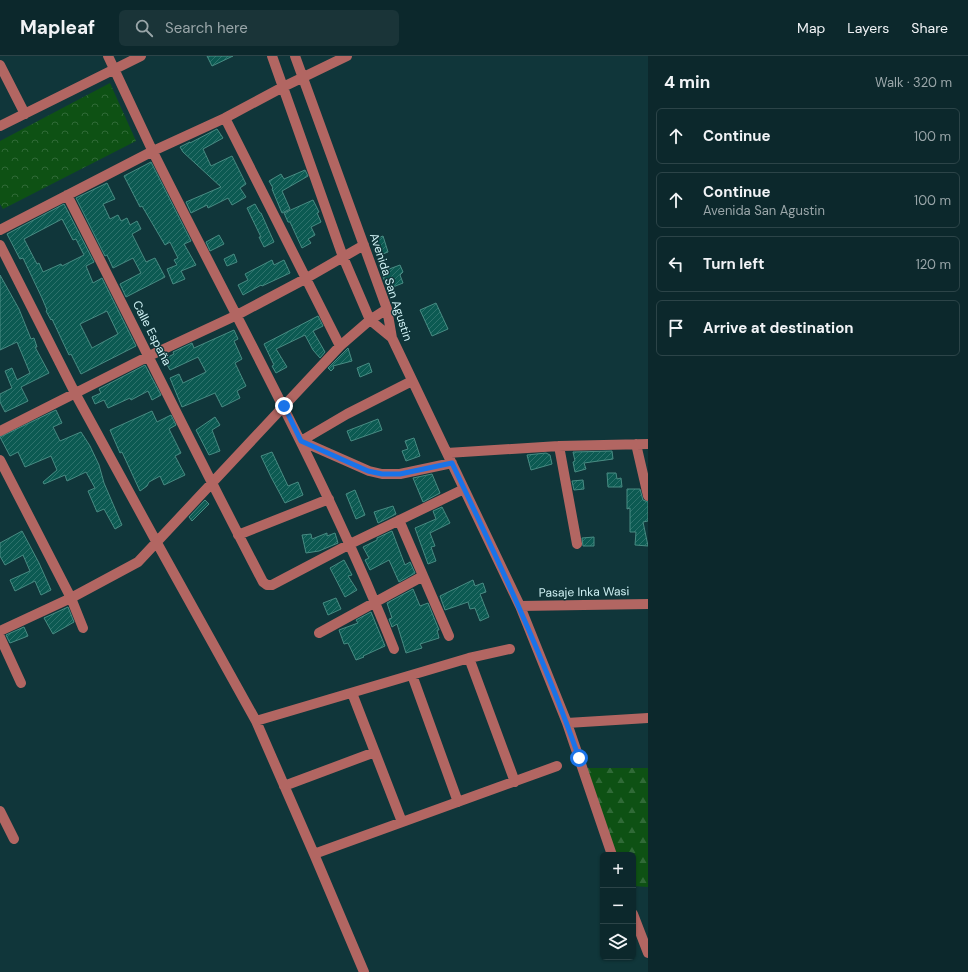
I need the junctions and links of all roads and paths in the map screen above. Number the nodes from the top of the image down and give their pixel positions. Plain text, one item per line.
1 (108, 56) edge
2 (141, 56) edge
3 (272, 56) edge
4 (295, 56) edge
5 (347, 56) edge
6 (0, 65) edge
7 (114, 69) junction
8 (303, 78) junction
9 (283, 87) junction
10 (25, 114) junction
11 (225, 118) junction
12 (0, 126) edge
13 (153, 151) junction
14 (68, 195) junction
15 (0, 230) edge
16 (0, 245) edge
17 (364, 245) junction
18 (343, 257) junction
19 (305, 279) junction
20 (387, 309) junction
21 (237, 315) junction
22 (370, 320) junction
23 (392, 338) junction
24 (340, 346) junction
25 (149, 356) junction
26 (412, 381) junction
27 (75, 393) junction
28 (284, 406) junction
29 (0, 431) edge
30 (301, 441) junction
31 (636, 444) junction
32 (648, 444) edge
33 (559, 446) junction
34 (447, 453) junction
35 (0, 460) edge
36 (452, 463) junction
37 (211, 483) junction
38 (464, 489) junction
39 (648, 496) edge
40 (329, 499) junction
41 (399, 520) junction
42 (238, 535) junction
43 (157, 543) junction
44 (350, 544) junction
45 (577, 544) dead end
46 (423, 576) junction
47 (71, 598) junction
48 (375, 602) junction
49 (648, 604) edge
50 (520, 606) junction
51 (83, 628) dead end
52 (0, 631) edge
53 (319, 633) dead end
54 (449, 636) dead end
55 (0, 637) edge
56 (394, 649) dead end
57 (510, 649) dead end
58 (469, 658) junction
59 (412, 675) junction
60 (21, 683) dead end
61 (352, 692) junction
62 (648, 718) edge
63 (256, 720) junction
64 (567, 722) junction
65 (375, 752) junction
66 (557, 766) dead end
67 (515, 782) junction
68 (284, 786) junction
69 (458, 802) junction
70 (0, 811) edge
71 (402, 822) junction
72 (14, 839) dead end
73 (611, 852) edge
74 (314, 854) junction
75 (636, 922) edge
76 (648, 953) edge
77 (364, 972) edge

1 - 7 street
2 - 7 street
3 - 9 street
4 - 8 street, Avenida San Agustin
5 - 8 street
6 - 10 street
7 - 10 street
7 - 13 street
8 - 9 street
8 - 17 street, Avenida San Agustin
9 - 11 street
9 - 18 street
10 - 12 street
11 - 13 street
11 - 19 street
13 - 14 street
13 - 21 street
14 - 15 street
14 - 25 street, Calle España
16 - 27 street
17 - 18 street
17 - 20 street, Avenida San Agustin
18 - 19 street
18 - 22 street
19 - 21 street
19 - 24 street
20 - 22 street
20 - 23 street, Avenida San Agustin
21 - 25 street
21 - 28 street
22 - 23 street
22 - 24 street
23 - 26 street, Avenida San Agustin
24 - 28 street
25 - 27 street
25 - 37 street, Calle España
26 - 30 street
26 - 34 street, Avenida San Agustin
27 - 29 street
27 - 43 street
28 - 30 street
28 - 37 street
30 - 36 street
30 - 40 street
31 - 32 street
31 - 33 street
31 - 39 street
33 - 34 street
33 - 45 street
34 - 36 street, Avenida San Agustin
35 - 47 street
36 - 38 street, Avenida San Agustin
37 - 42 street, Calle España
37 - 43 street
38 - 41 street, Calle España
38 - 50 street, Avenida San Agustin
40 - 42 street
40 - 44 street
41 - 44 street, Calle España
41 - 46 street
42 - 44 street, Calle España
43 - 47 street
43 - 63 street
44 - 48 street
46 - 48 street
46 - 54 street
47 - 51 street
47 - 52 street
48 - 53 street
48 - 56 street
49 - 50 street, Pasaje Inka Wasi
50 - 64 street, Avenida San Agustin
55 - 60 street
57 - 58 street
58 - 59 street
58 - 67 street
59 - 61 street
59 - 69 street
61 - 63 street
61 - 65 street
62 - 64 street
63 - 68 street
64 - 73 street, Avenida San Agustin
65 - 68 street
65 - 71 street
66 - 67 street
67 - 69 street
68 - 74 street
69 - 71 street
70 - 72 street
71 - 74 street
74 - 77 street
75 - 76 street

